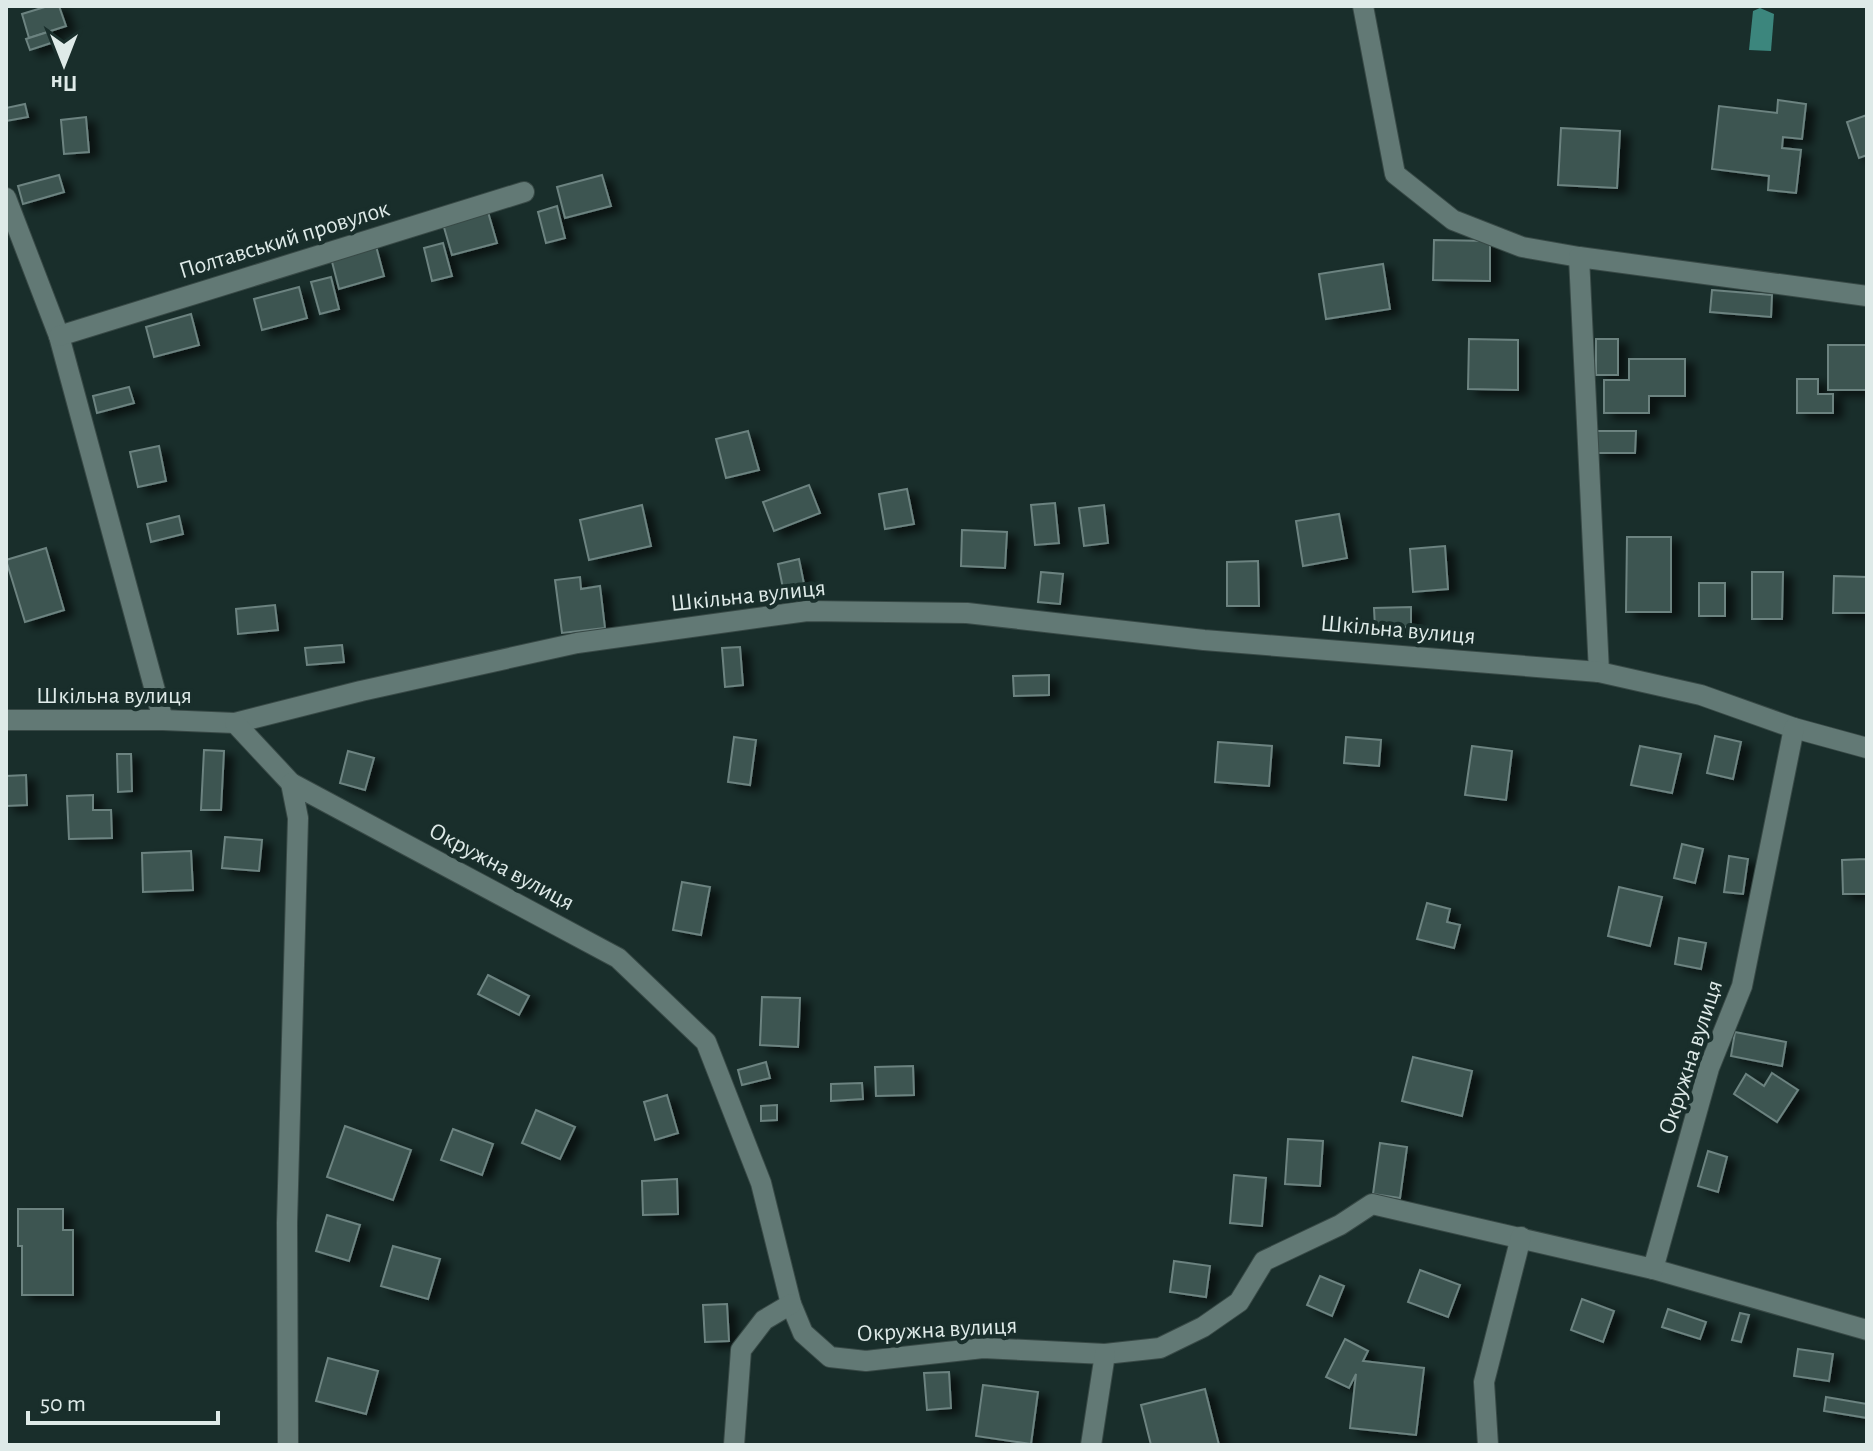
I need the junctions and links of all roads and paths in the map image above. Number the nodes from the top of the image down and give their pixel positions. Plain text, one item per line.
1 (1363, 6) edge
2 (524, 192) dead end
3 (6, 198) edge
4 (1579, 257) junction
5 (1867, 296) edge
6 (59, 336) junction
7 (1599, 672) junction
8 (6, 720) edge
9 (163, 720) junction
10 (235, 723) junction
11 (1794, 728) junction
12 (1867, 748) edge
13 (291, 783) junction
14 (1521, 1237) junction
15 (1653, 1269) junction
16 (791, 1304) junction
17 (1867, 1330) edge
18 (1105, 1354) junction
19 (288, 1445) edge
20 (734, 1445) edge
21 (1091, 1445) edge
22 (1488, 1445) edge

1 - 4 street
2 - 6 street, Полтавський провулок
3 - 6 street
4 - 5 street
4 - 7 street
6 - 9 street
7 - 10 street, Шкільна вулиця
7 - 11 street, Шкільна вулиця
8 - 9 street, Шкільна вулиця
9 - 10 street, Шкільна вулиця
10 - 13 street
11 - 12 street, Шкільна вулиця
11 - 15 street, Окружна вулиця
13 - 16 street, Окружна вулиця
13 - 19 street
14 - 15 street, Окружна вулиця
14 - 18 street, Окружна вулиця
14 - 22 street
15 - 17 street
16 - 18 street, Окружна вулиця
16 - 20 street
18 - 21 street

